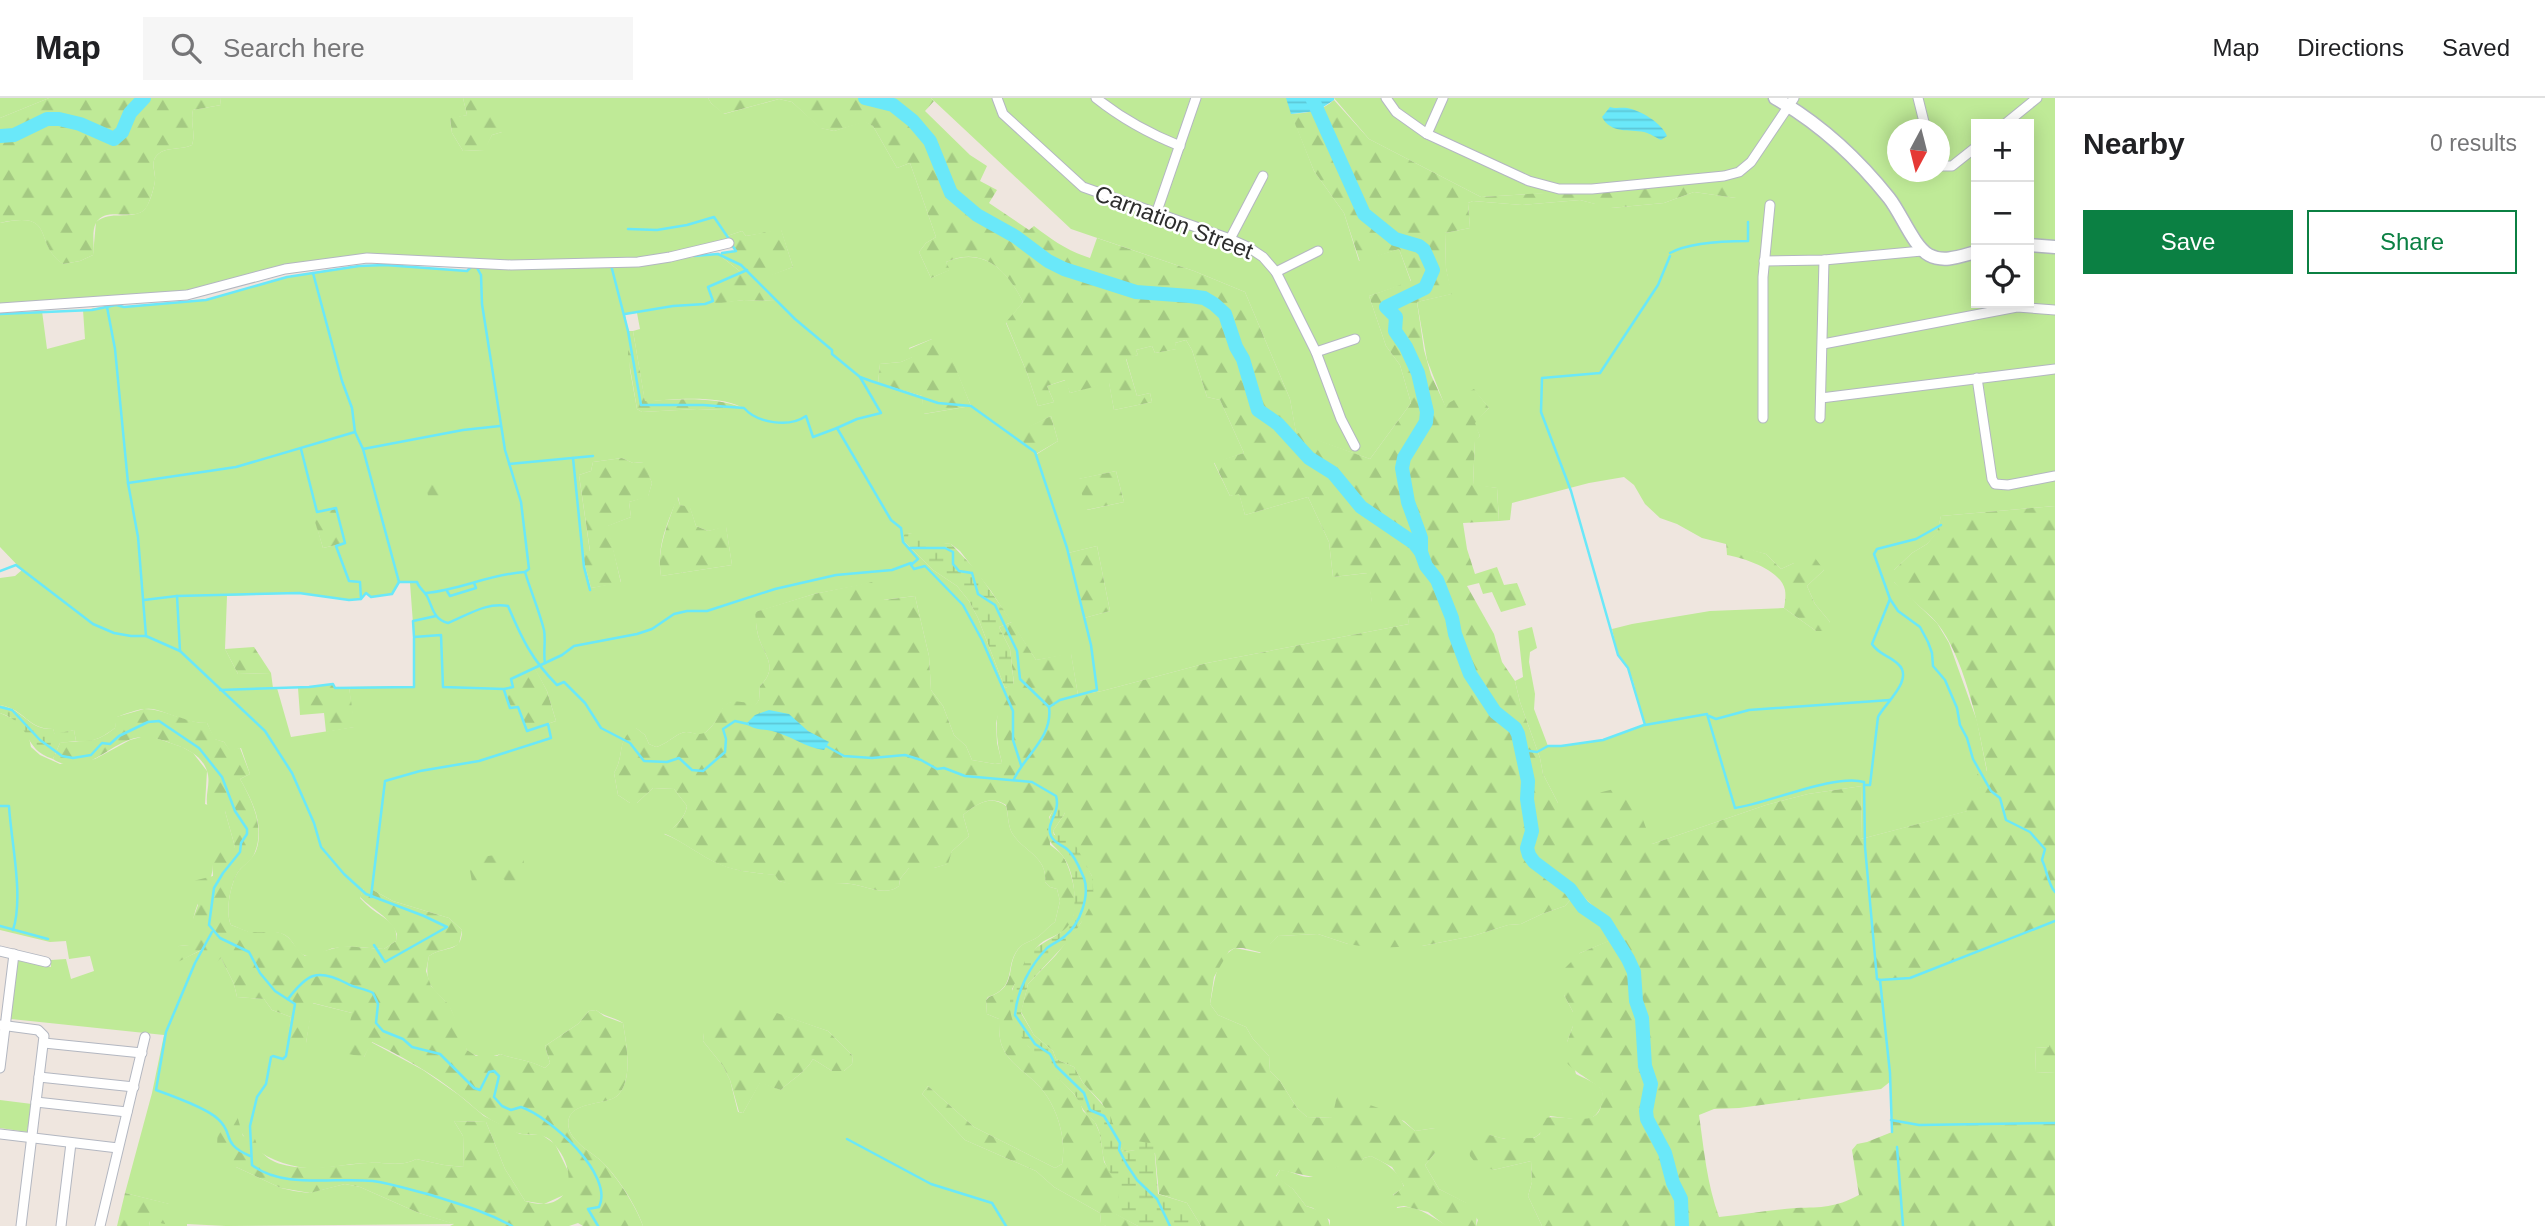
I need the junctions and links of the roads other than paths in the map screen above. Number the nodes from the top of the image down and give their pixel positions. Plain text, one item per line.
1 (997, 98) edge
2 (1096, 98) edge
3 (1196, 98) edge
4 (1386, 98) edge
5 (1443, 98) edge
6 (1776, 98) edge
7 (1917, 98) edge
8 (2038, 98) edge
9 (1791, 102) edge
10 (1923, 119) edge
11 (2011, 119) edge
12 (1427, 134) junction
13 (1180, 146) junction
14 (1971, 151) edge
15 (1950, 166) edge
16 (1263, 176) dead end
17 (1770, 205) dead end
18 (1156, 214) junction
19 (1230, 239) junction
20 (729, 243) dead end
21 (2034, 245) edge
22 (2055, 247) edge
23 (1318, 251) dead end
24 (1922, 251) junction
25 (1971, 253) edge
26 (1824, 260) junction
27 (1764, 261) junction
28 (1276, 272) junction
29 (0, 308) edge
30 (2055, 310) edge
31 (1355, 339) dead end
32 (1823, 344) junction
33 (1316, 352) junction
34 (2055, 369) edge
35 (1977, 378) junction
36 (1821, 398) junction
37 (1763, 418) dead end
38 (1820, 418) dead end
39 (1355, 446) dead end
40 (2055, 477) edge
41 (0, 951) edge
42 (14, 954) junction
43 (46, 962) dead end
44 (5, 984) edge
45 (3, 1025) edge
46 (145, 1037) dead end
47 (44, 1043) junction
48 (142, 1053) junction
49 (0, 1068) edge
50 (40, 1077) junction
51 (134, 1087) junction
52 (36, 1102) junction
53 (127, 1112) junction
54 (0, 1134) edge
55 (32, 1138) junction
56 (71, 1143) junction
57 (118, 1148) junction
58 (21, 1226) edge
59 (61, 1226) edge
60 (100, 1226) edge

1 - 18 street, Carnation Street
2 - 13 street
3 - 13 street
4 - 12 street
5 - 12 street
6 - 9 street
7 - 10 street
8 - 11 street
9 - 12 street
9 - 24 street
13 - 18 street
14 - 15 street
16 - 19 street
17 - 27 street
18 - 19 street, Carnation Street
19 - 28 street, Carnation Street
20 - 29 street
21 - 22 street
23 - 28 street
24 - 25 street
24 - 26 street
26 - 27 street
26 - 32 street
27 - 37 street
28 - 33 street, Carnation Street
30 - 32 street
31 - 33 street
32 - 36 street
33 - 39 street, Carnation Street
34 - 35 street
35 - 36 street
35 - 40 street
36 - 38 street
41 - 42 street
42 - 43 street
42 - 44 street
44 - 45 street
45 - 47 street
45 - 49 street
46 - 48 street
47 - 48 street
47 - 50 street
48 - 51 street
50 - 51 street
50 - 52 street
51 - 53 street
52 - 53 street
52 - 55 street
53 - 57 street
54 - 55 street
55 - 56 street
55 - 58 street
56 - 57 street
56 - 59 street
57 - 60 street

